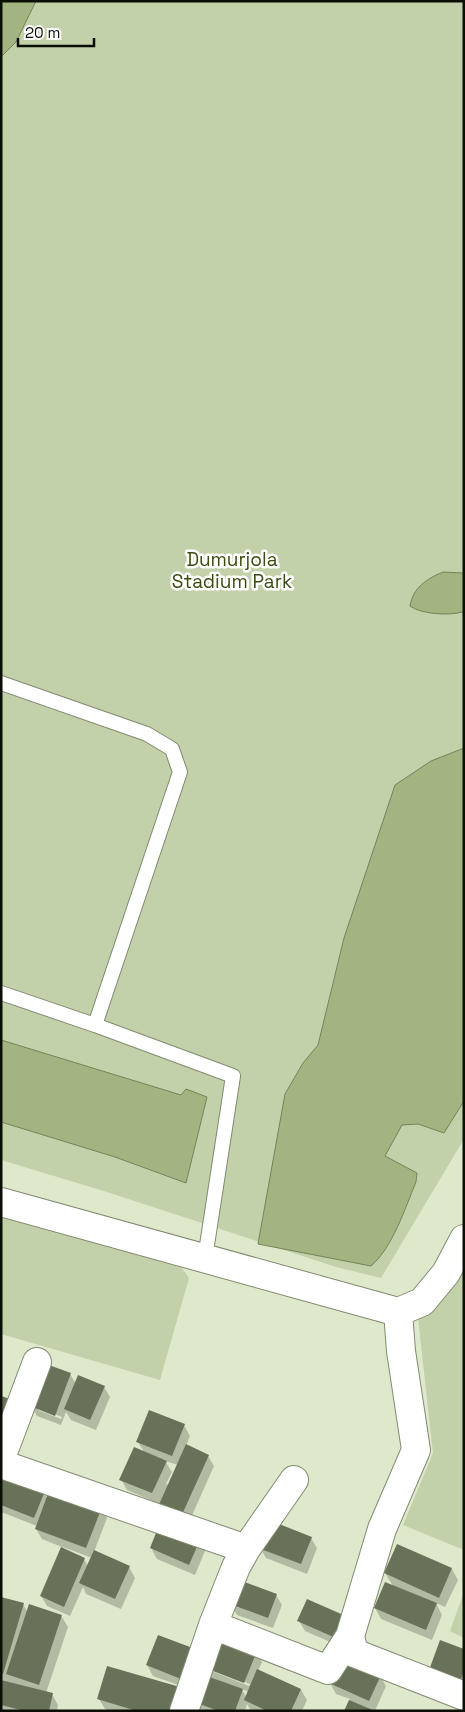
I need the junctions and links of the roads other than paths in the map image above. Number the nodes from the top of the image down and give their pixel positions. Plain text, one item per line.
1 (1, 683) edge
2 (1, 993) edge
3 (96, 1025) junction
4 (1, 1202) edge
5 (464, 1239) edge
6 (205, 1258) junction
7 (398, 1312) junction
8 (37, 1362) dead end
9 (1, 1458) edge
10 (1, 1464) edge
11 (294, 1480) dead end
12 (246, 1549) junction
13 (213, 1625) junction
14 (350, 1636) junction
15 (464, 1696) edge
16 (184, 1711) edge

1 - 3 lane
2 - 3 lane
3 - 6 lane
4 - 6 street
5 - 7 street
6 - 7 street
7 - 14 street
8 - 9 street
10 - 12 street
11 - 12 street
12 - 13 street
13 - 14 street
13 - 16 street
14 - 15 street

